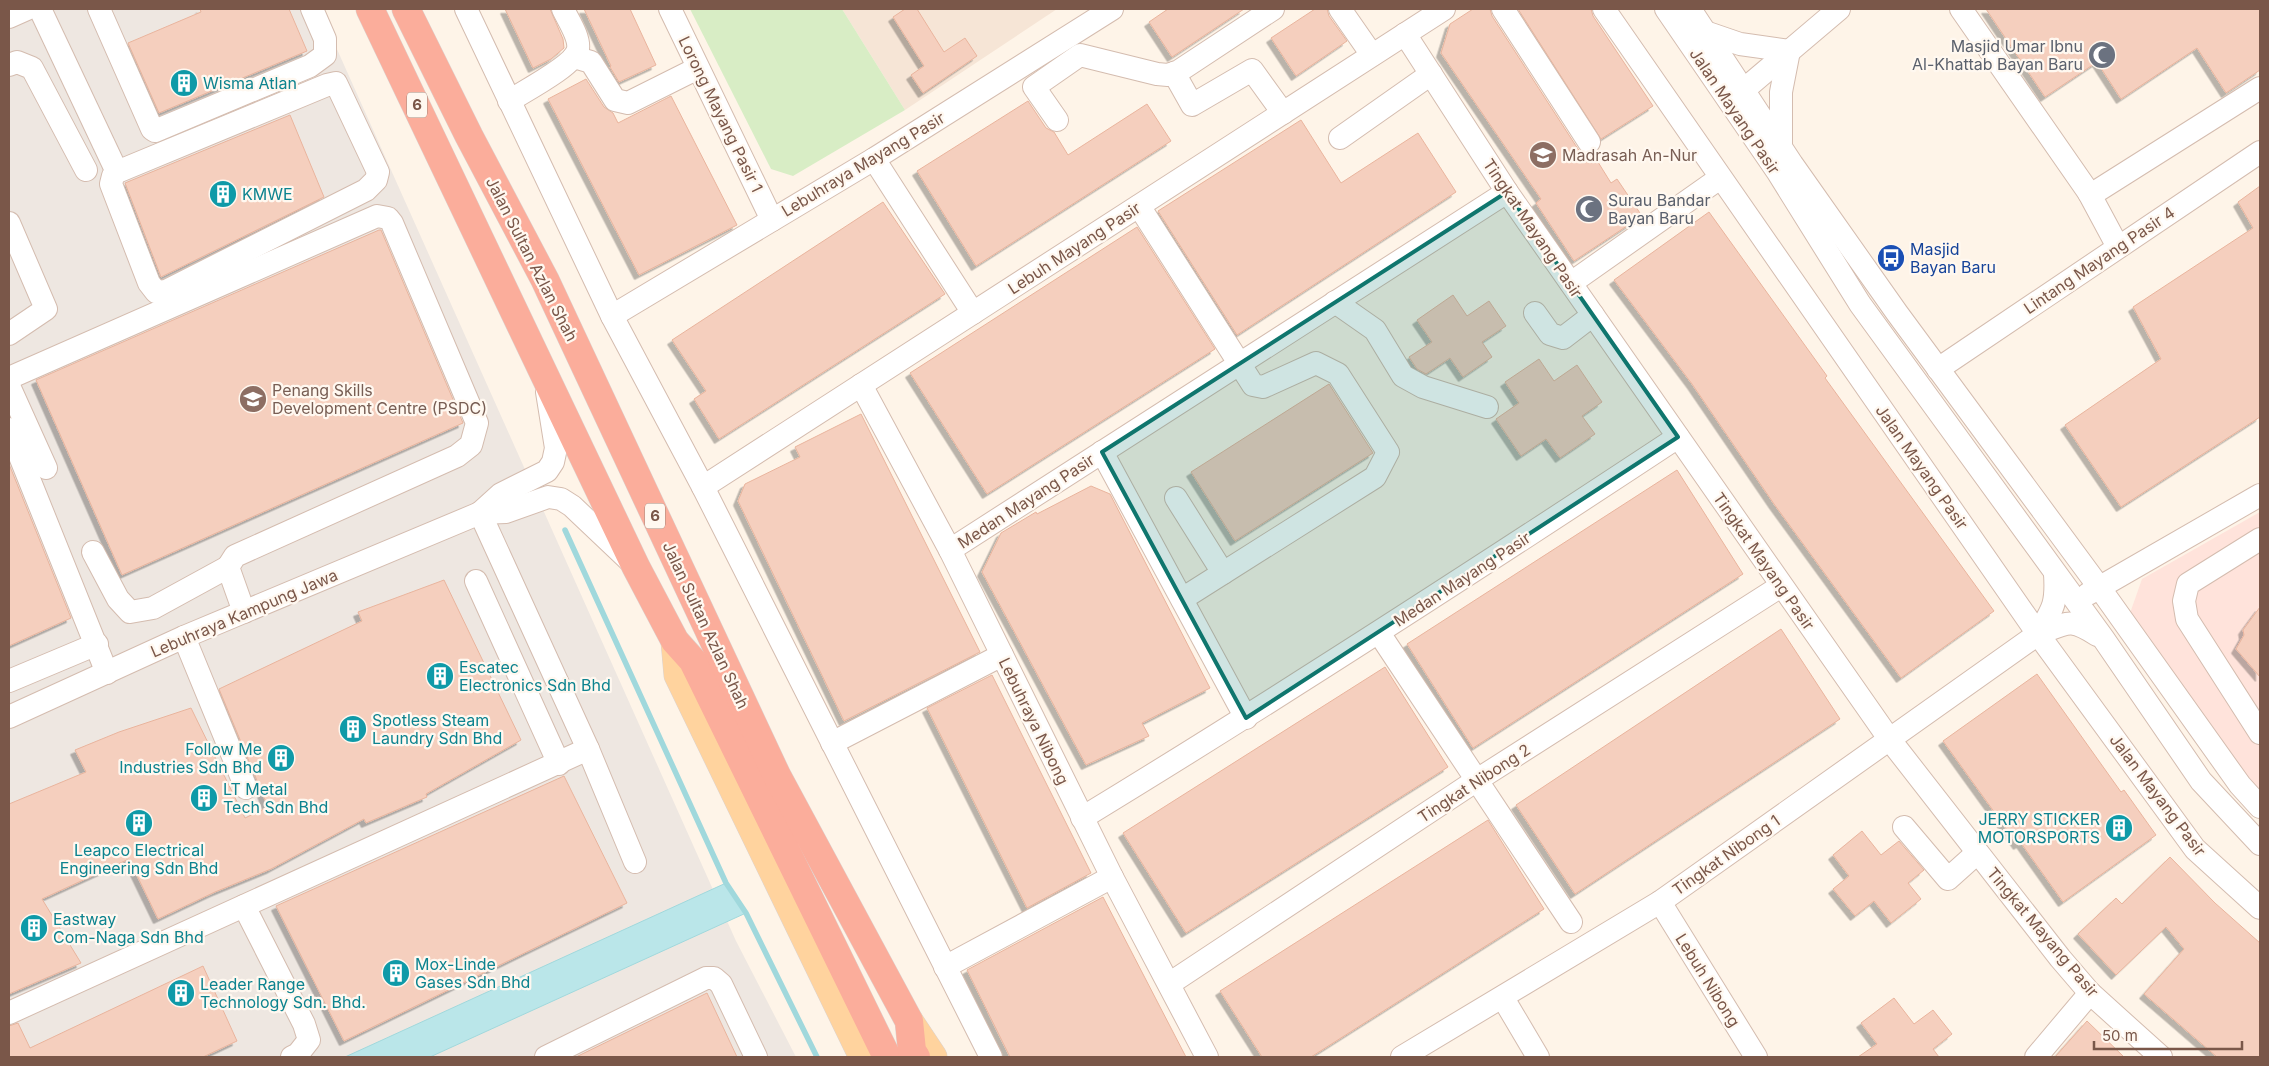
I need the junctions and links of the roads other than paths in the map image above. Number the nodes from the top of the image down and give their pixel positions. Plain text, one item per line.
1 (28, 9) edge
2 (40, 9) edge
3 (99, 9) edge
4 (312, 9) edge
5 (370, 9) edge
6 (406, 9) edge
7 (466, 9) edge
8 (563, 9) edge
9 (670, 9) edge
10 (1112, 9) edge
11 (1273, 9) edge
12 (1340, 9) edge
13 (1444, 9) edge
14 (1503, 9) edge
15 (1604, 9) edge
16 (1666, 9) edge
17 (1690, 9) edge
18 (1838, 9) edge
19 (1961, 9) edge
20 (9, 17) edge
21 (1705, 32) junction
22 (1405, 34) junction
23 (1789, 51) junction
24 (1372, 55) junction
25 (574, 56) junction
26 (9, 65) edge
27 (698, 68) junction
28 (1174, 73) junction
29 (1431, 74) junction
30 (2260, 88) edge
31 (1736, 97) junction
32 (508, 101) junction
33 (1283, 113) junction
34 (1057, 120) dead end
35 (1340, 138) dead end
36 (1590, 142) dead end
37 (1781, 147) junction
38 (2260, 152) edge
39 (874, 160) junction
40 (86, 170) dead end
41 (117, 172) junction
42 (1720, 178) junction
43 (1507, 192) junction
44 (2089, 193) junction
45 (1139, 206) junction
46 (772, 220) junction
47 (9, 223) edge
48 (2118, 247) junction
49 (1571, 283) junction
50 (1335, 302) junction
51 (974, 313) junction
52 (1535, 313) dead end
53 (1593, 315) junction
54 (612, 316) junction
55 (9, 334) edge
56 (1238, 364) junction
57 (1938, 369) junction
58 (544, 370) junction
59 (9, 378) edge
60 (861, 385) junction
61 (9, 386) edge
62 (1487, 407) dead end
63 (9, 429) edge
64 (1678, 437) junction
65 (1102, 452) junction
66 (46, 468) dead end
67 (703, 487) junction
68 (2260, 495) edge
69 (1176, 498) dead end
70 (480, 513) junction
71 (2260, 540) edge
72 (950, 550) junction
73 (93, 552) dead end
74 (228, 567) junction
75 (636, 567) junction
76 (1223, 573) junction
77 (2055, 574) junction
78 (476, 581) dead end
79 (1781, 586) junction
80 (2099, 587) junction
81 (1182, 598) junction
82 (2075, 602) junction
83 (244, 612) junction
84 (1379, 633) junction
85 (2038, 634) junction
86 (184, 638) junction
87 (2103, 638) junction
88 (675, 641) junction
89 (97, 644) junction
90 (1002, 655) junction
91 (107, 672) junction
92 (9, 681) edge
93 (9, 717) edge
94 (1246, 718) junction
95 (2260, 733) edge
96 (1890, 740) junction
97 (832, 743) junction
98 (588, 750) junction
99 (559, 764) junction
100 (1477, 780) junction
101 (246, 788) dead end
102 (2260, 807) edge
103 (1082, 818) junction
104 (1904, 827) dead end
105 (2260, 844) edge
106 (1978, 853) junction
107 (635, 862) dead end
108 (1112, 877) junction
109 (1660, 902) junction
110 (244, 906) junction
111 (2260, 908) edge
112 (1571, 922) dead end
113 (945, 967) junction
114 (1169, 984) junction
115 (2090, 993) junction
116 (1503, 998) junction
117 (9, 1013) edge
118 (909, 1021) junction
119 (565, 1052) edge
120 (2153, 1055) edge
121 (292, 1057) edge
122 (756, 1057) edge
123 (863, 1057) edge
124 (887, 1057) edge
125 (916, 1057) edge
126 (933, 1057) edge
127 (991, 1057) edge
128 (1207, 1057) edge
129 (1402, 1057) edge
130 (1538, 1057) edge
131 (1756, 1057) edge
132 (2036, 1057) edge

1 - 20 street
2 - 41 street
3 - 4 street
5 - 58 highway, Jalan Sultan Azlan Shah / 6
6 - 118 highway, Jalan Sultan Azlan Shah / 6
7 - 32 street
8 - 25 street
9 - 27 street, Lorong Mayang Pasir 1
10 - 39 street, Lebuhraya Mayang Pasir
11 - 28 street
12 - 24 street
13 - 22 street, Lebuh Mayang Pasir
14 - 36 street
15 - 42 street, Jalan Mayang Pasir
16 - 31 street, Jalan Mayang Pasir
17 - 21 street, Jalan Mayang Pasir
18 - 23 street
19 - 44 street
21 - 23 street
21 - 31 street, Jalan Mayang Pasir
22 - 24 street, Lebuh Mayang Pasir
22 - 29 street, Tingkat Mayang Pasir
23 - 31 street
23 - 37 street
24 - 33 street, Lebuh Mayang Pasir
25 - 27 street
25 - 32 street
26 - 40 street
27 - 46 street, Lorong Mayang Pasir 1
28 - 33 street
28 - 34 street
29 - 35 street
29 - 43 street, Tingkat Mayang Pasir
30 - 44 street
31 - 37 street, Jalan Mayang Pasir
31 - 77 street, Jalan Mayang Pasir
32 - 54 street
33 - 45 street, Lebuh Mayang Pasir
37 - 57 street, Jalan Mayang Pasir
38 - 48 street, Lintang Mayang Pasir 4
39 - 46 street, Lebuhraya Mayang Pasir
39 - 51 street
41 - 41 street
42 - 49 street
42 - 85 street, Jalan Mayang Pasir
43 - 49 street, Tingkat Mayang Pasir
43 - 50 street, Medan Mayang Pasir
44 - 48 street
45 - 51 street, Lebuh Mayang Pasir
45 - 56 street
46 - 54 street, Lebuhraya Mayang Pasir
47 - 55 street
48 - 57 street, Lintang Mayang Pasir 4
49 - 53 street, Tingkat Mayang Pasir
50 - 56 street, Medan Mayang Pasir
50 - 62 street
51 - 60 street, Lebuh Mayang Pasir
52 - 53 street
53 - 64 street, Tingkat Mayang Pasir
54 - 67 street
56 - 65 street, Medan Mayang Pasir
56 - 76 street
57 - 80 street, Jalan Mayang Pasir
58 - 70 street, Lebuhraya Kampung Jawa
58 - 75 highway, Jalan Sultan Azlan Shah / 6
59 - 74 street
60 - 67 street, Lebuh Mayang Pasir
60 - 72 street, Lebuhraya Nibong
61 - 66 street
63 - 89 street
64 - 79 street, Tingkat Mayang Pasir
64 - 84 street, Medan Mayang Pasir
65 - 72 street, Medan Mayang Pasir
65 - 81 street, Medan Mayang Pasir
67 - 97 street
68 - 80 street
69 - 76 street
70 - 75 street, Lebuhraya Kampung Jawa
70 - 83 street, Lebuhraya Kampung Jawa
70 - 98 street
71 - 95 street
72 - 90 street, Lebuhraya Nibong
73 - 74 street
74 - 83 street
75 - 88 highway, Jalan Sultan Azlan Shah / 6
76 - 81 street
77 - 82 street, Jalan Mayang Pasir
77 - 85 street
78 - 99 street
79 - 96 street, Tingkat Mayang Pasir
79 - 100 street, Tingkat Nibong 2
80 - 82 street
80 - 102 street, Jalan Mayang Pasir
81 - 94 street, Medan Mayang Pasir
82 - 87 street, Jalan Mayang Pasir
83 - 86 street, Lebuhraya Kampung Jawa
84 - 94 street, Medan Mayang Pasir
84 - 100 street
85 - 87 street
85 - 96 street, Tingkat Nibong 1
85 - 111 street, Jalan Mayang Pasir
86 - 91 street, Lebuhraya Kampung Jawa
86 - 101 street
87 - 105 street, Jalan Mayang Pasir
88 - 123 main road, Jalan Sultan Azlan Shah / 6
88 - 124 highway, Jalan Sultan Azlan Shah / 6
89 - 91 street
89 - 92 street
90 - 97 street
90 - 103 street, Lebuhraya Nibong
91 - 93 street, Lebuhraya Kampung Jawa
94 - 103 street, Medan Mayang Pasir
96 - 106 street, Tingkat Mayang Pasir
96 - 109 street, Tingkat Nibong 1
97 - 113 street
98 - 99 street
98 - 107 street
99 - 110 street
100 - 112 street
100 - 114 street, Tingkat Nibong 2
103 - 108 street, Lebuhraya Nibong
104 - 106 street
106 - 115 street, Tingkat Mayang Pasir
108 - 113 street
108 - 114 street, Lebuhraya Nibong
109 - 116 street, Tingkat Nibong 1
109 - 131 street, Lebuh Nibong
110 - 117 street
110 - 121 street
113 - 127 street
114 - 128 street, Lebuhraya Nibong
115 - 120 street, Tingkat Mayang Pasir
115 - 132 street
116 - 129 street, Tingkat Nibong 1
116 - 130 street
118 - 125 highway, Jalan Sultan Azlan Shah / 6
118 - 126 main road, Jalan Sultan Azlan Shah / 6
119 - 122 street

